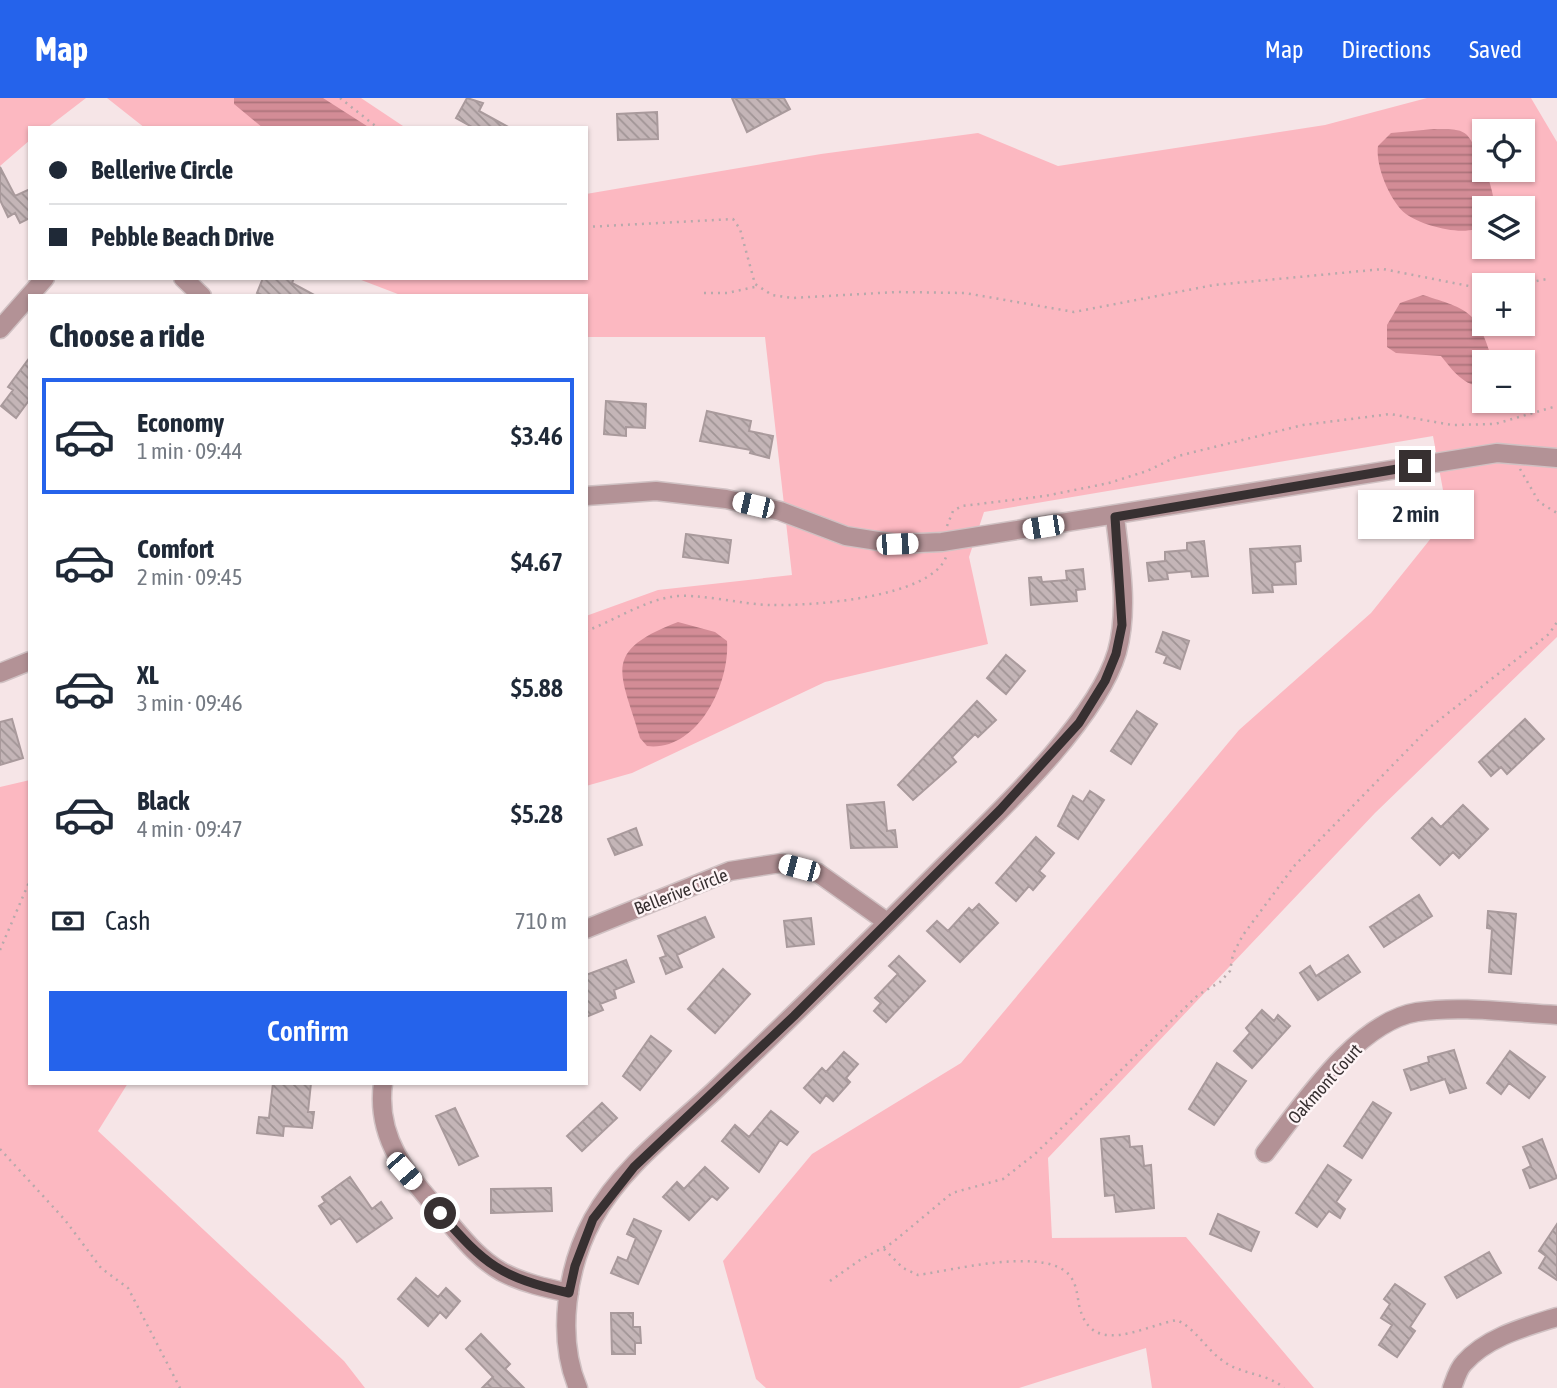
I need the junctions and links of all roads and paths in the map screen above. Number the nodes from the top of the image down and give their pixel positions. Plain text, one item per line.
1 (340, 98) edge
2 (375, 126) edge
3 (588, 227) edge
4 (1547, 279) dead end
5 (44, 280) edge
6 (185, 280) edge
7 (1535, 281) edge
8 (759, 286) junction
9 (1472, 287) edge
10 (704, 293) dead end
11 (32, 294) edge
12 (200, 294) edge
13 (28, 298) edge
14 (0, 329) edge
15 (1514, 454) junction
16 (1557, 458) edge
17 (588, 496) edge
18 (1557, 513) edge
19 (1115, 517) junction
20 (1557, 622) edge
21 (28, 662) edge
22 (0, 673) edge
23 (28, 885) edge
24 (887, 922) junction
25 (588, 928) edge
26 (0, 950) edge
27 (1557, 1015) edge
28 (383, 1085) edge
29 (0, 1149) edge
30 (1265, 1153) dead end
31 (883, 1248) junction
32 (830, 1281) dead end
33 (569, 1293) junction
34 (1557, 1317) edge
35 (180, 1388) edge
36 (578, 1388) edge
37 (1284, 1388) edge
38 (1452, 1388) edge

1 - 2 path
3 - 8 path
4 - 7 path
5 - 11 street
6 - 12 street
8 - 9 path
8 - 10 path
13 - 14 street
15 - 16 street
15 - 18 path
15 - 19 street
17 - 19 street
19 - 24 street
20 - 31 path
21 - 22 street
23 - 26 path
24 - 25 street, Bellerive Circle
24 - 33 street
27 - 30 street, Oakmont Court
28 - 33 street
29 - 35 path
31 - 32 path
31 - 37 path
33 - 36 street
34 - 38 street

